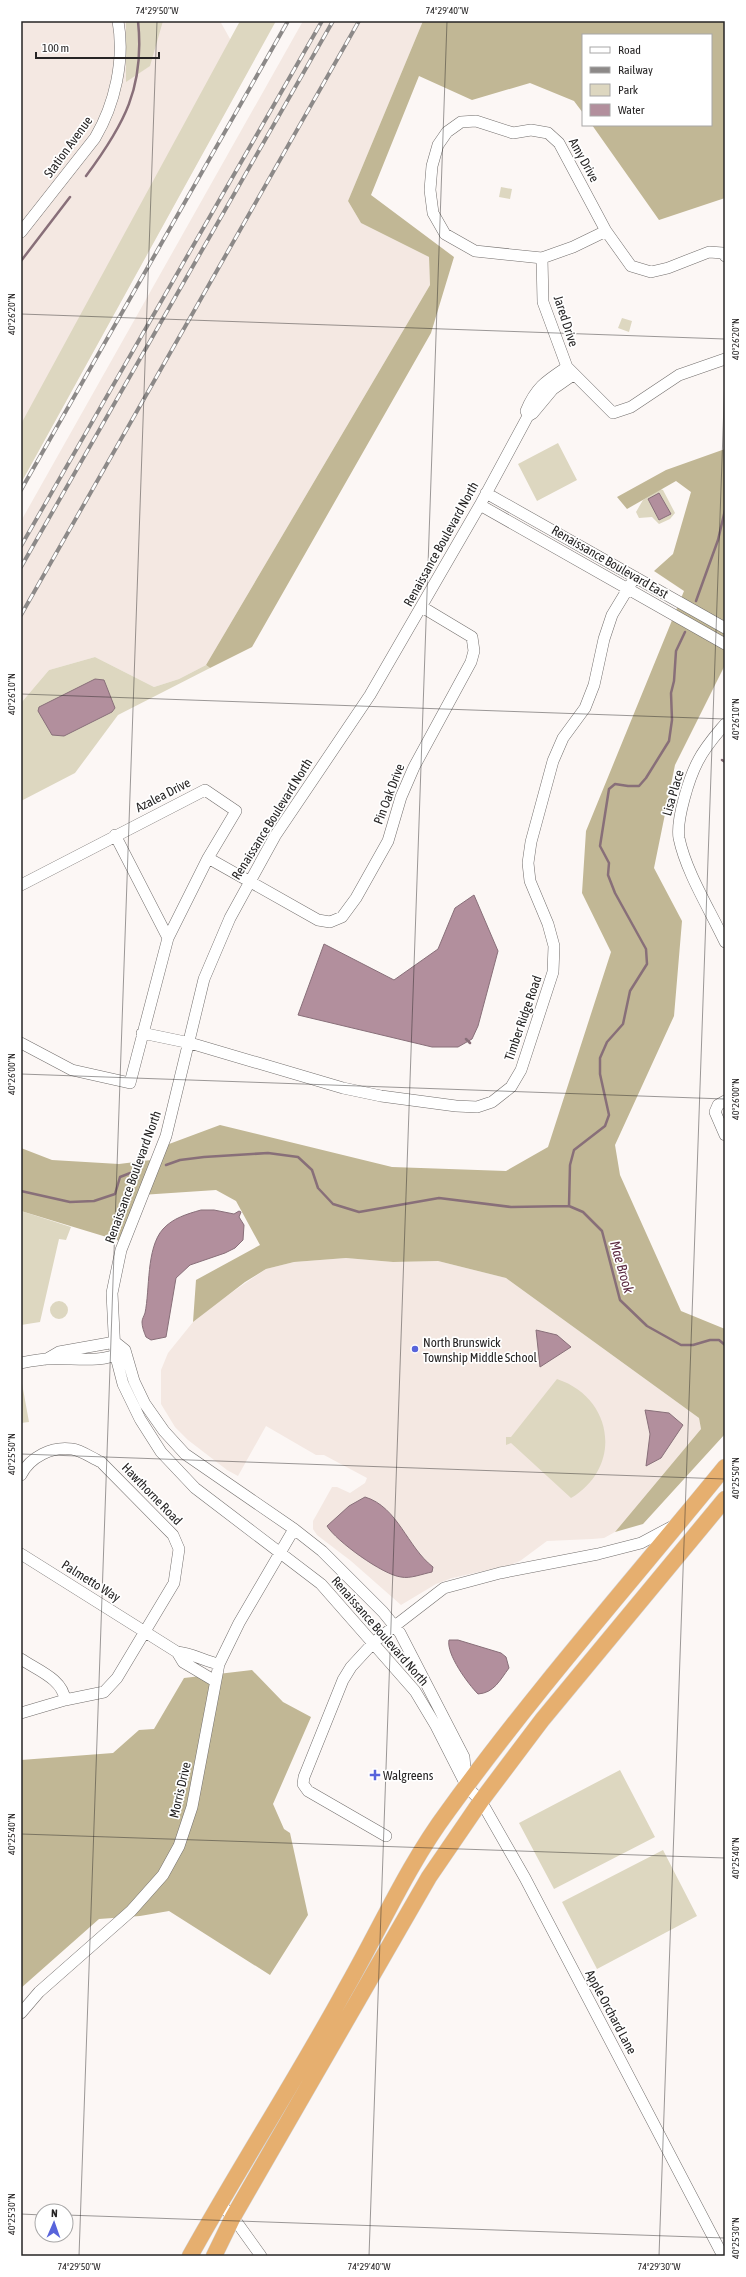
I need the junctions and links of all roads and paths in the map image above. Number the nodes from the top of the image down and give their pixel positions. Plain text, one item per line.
1 (118, 21) edge
2 (606, 230) junction
3 (21, 232) edge
4 (725, 256) edge
5 (542, 258) junction
6 (725, 359) edge
7 (570, 371) junction
8 (486, 493) junction
9 (480, 505) junction
10 (635, 577) junction
11 (628, 588) junction
12 (422, 607) junction
13 (725, 628) edge
14 (725, 644) edge
15 (725, 724) edge
16 (115, 835) junction
17 (208, 858) junction
18 (249, 880) junction
19 (21, 885) edge
20 (168, 938) junction
21 (725, 942) edge
22 (142, 1033) junction
23 (21, 1043) edge
24 (190, 1043) junction
25 (725, 1100) edge
26 (725, 1135) edge
27 (114, 1342) junction
28 (120, 1353) junction
29 (47, 1359) junction
30 (21, 1363) edge
31 (725, 1467) edge
32 (21, 1475) edge
33 (725, 1499) edge
34 (679, 1523) junction
35 (294, 1529) junction
36 (281, 1553) junction
37 (21, 1554) edge
38 (394, 1625) junction
39 (145, 1632) junction
40 (374, 1642) junction
41 (176, 1652) junction
42 (21, 1659) edge
43 (220, 1664) junction
44 (215, 1681) junction
45 (65, 1700) junction
46 (21, 1713) edge
47 (466, 1787) junction
48 (481, 1801) junction
49 (386, 1836) dead end
50 (21, 2013) edge
51 (219, 2203) junction
52 (233, 2216) junction
53 (190, 2256) edge
54 (214, 2256) edge
55 (260, 2256) edge
56 (723, 2256) edge

1 - 3 street, Station Avenue
2 - 4 street
2 - 5 street
2 - 5 street, Amy Drive
5 - 7 street, Jared Drive
6 - 7 street, Jared Drive
7 - 8 street, Renaissance Boulevard North
8 - 9 street, Renaissance Boulevard North
8 - 10 street, Renaissance Boulevard East
9 - 11 street, Renaissance Boulevard East
9 - 12 street, Renaissance Boulevard North
10 - 11 street, Timber Ridge Road
10 - 13 street, Renaissance Boulevard East
11 - 14 street, Renaissance Boulevard East
11 - 24 street, Timber Ridge Road
12 - 18 street, Renaissance Boulevard North
12 - 18 street, Pin Oak Drive
15 - 21 street, Lisa Place
16 - 17 street, Azalea Drive
16 - 19 street, Azalea Drive
16 - 20 street
17 - 18 street
17 - 20 street, Azalea Drive
18 - 24 street, Renaissance Boulevard North
20 - 22 street, Azalea Drive
22 - 23 street, Azalea Drive
22 - 24 street
24 - 27 street, Renaissance Boulevard North
25 - 26 street
27 - 28 street, Renaissance Boulevard North
27 - 29 street
28 - 29 street
28 - 35 street, Renaissance Boulevard North
28 - 36 street, Renaissance Boulevard North
29 - 30 street
31 - 34 highway
32 - 39 street, Hawthorne Road
33 - 48 highway
34 - 38 street
34 - 47 highway
35 - 36 street, Morris Drive
35 - 38 street, Renaissance Boulevard North
36 - 40 street, Renaissance Boulevard North
36 - 43 street, Morris Drive
37 - 39 street, Palmetto Way
38 - 40 street
38 - 47 street, Renaissance Boulevard North
39 - 41 street
39 - 45 street, Hawthorne Road
40 - 47 street, Renaissance Boulevard North
40 - 49 street
41 - 43 street
41 - 44 street
42 - 45 street
43 - 44 street, Morris Drive
44 - 50 street, Morris Drive
45 - 46 street, Hawthorne Road
47 - 48 street, Apple Orchard Lane
47 - 51 highway
48 - 52 highway
48 - 56 street, Apple Orchard Lane
51 - 52 street
51 - 53 highway
52 - 54 highway
52 - 55 street

